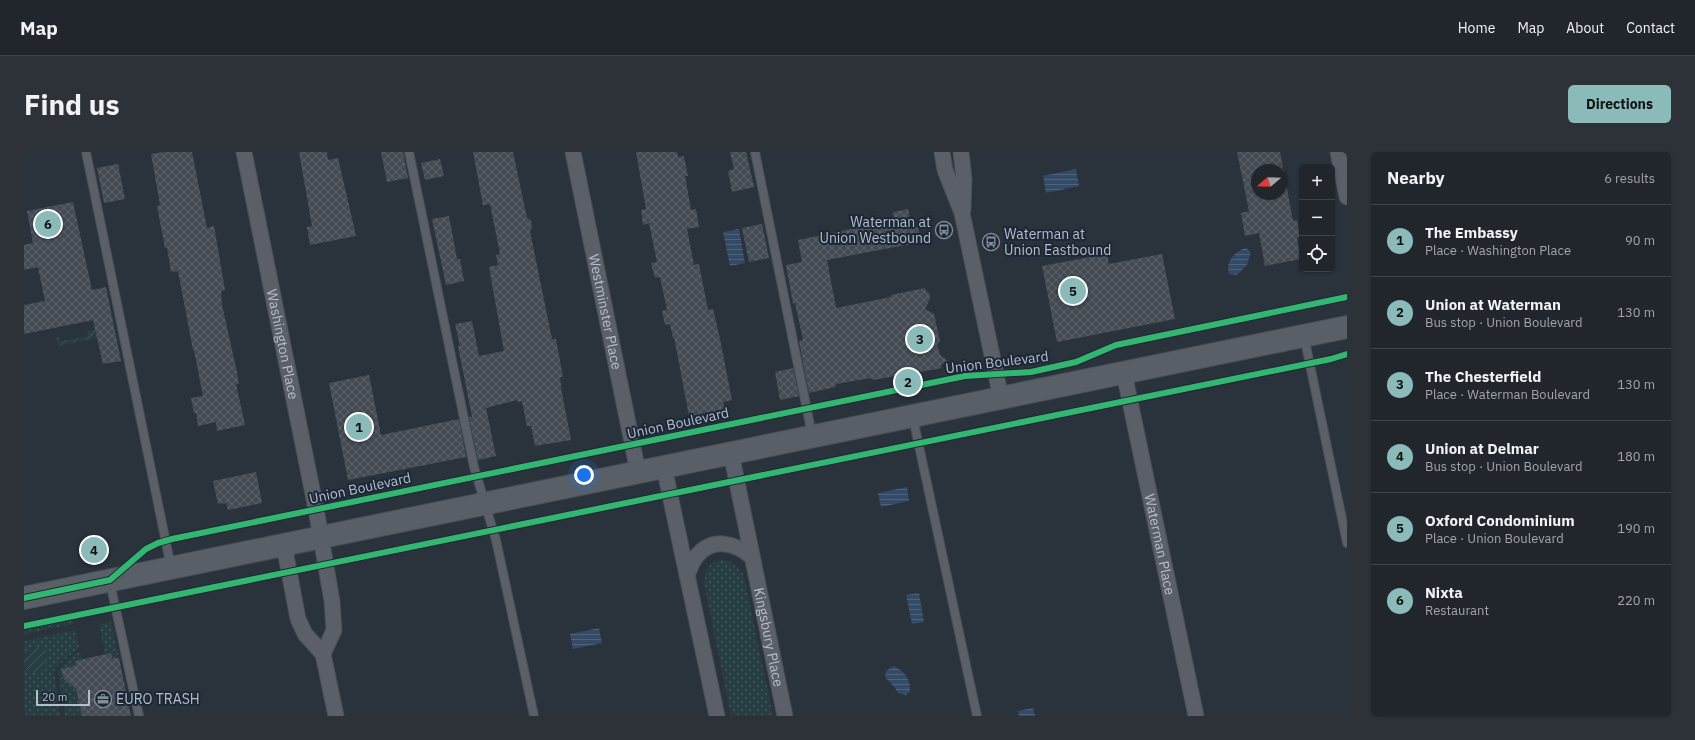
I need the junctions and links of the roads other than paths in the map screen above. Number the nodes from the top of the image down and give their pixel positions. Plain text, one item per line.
1 (86, 152) edge
2 (244, 152) edge
3 (409, 152) edge
4 (573, 152) edge
5 (755, 152) edge
6 (942, 152) edge
7 (961, 152) edge
8 (1338, 152) edge
9 (1347, 196) edge
10 (962, 213) junction
11 (1347, 327) edge
12 (1303, 336) junction
13 (1124, 373) junction
14 (1001, 398) junction
15 (912, 416) junction
16 (813, 436) junction
17 (731, 453) junction
18 (664, 467) junction
19 (638, 472) junction
20 (485, 504) junction
21 (320, 537) junction
22 (1347, 543) edge
23 (284, 545) junction
24 (752, 557) junction
25 (171, 568) junction
26 (687, 574) junction
27 (110, 580) junction
28 (24, 598) edge
29 (323, 654) junction
30 (139, 716) edge
31 (336, 716) edge
32 (534, 716) edge
33 (717, 716) edge
34 (785, 716) edge
35 (977, 716) edge
36 (1196, 716) edge

1 - 25 lane
2 - 21 street, Washington Place
3 - 20 lane
4 - 19 street, Westminster Place
5 - 16 lane
6 - 10 street
7 - 10 street
8 - 9 street
10 - 14 street
11 - 12 main road
12 - 13 main road
12 - 22 lane
13 - 14 main road
13 - 36 street, Waterman Place
14 - 15 main road
15 - 16 main road
15 - 35 lane
16 - 17 main road
17 - 18 main road
17 - 24 street, Kingsbury Place
18 - 19 main road
18 - 26 street
19 - 20 main road
20 - 21 main road
20 - 32 lane
21 - 23 main road
21 - 29 street, Washington Place
23 - 25 main road
23 - 29 street
24 - 26 street
24 - 34 street, Kingsbury Place
25 - 27 main road
26 - 33 street
27 - 28 main road
27 - 30 lane
29 - 31 street

